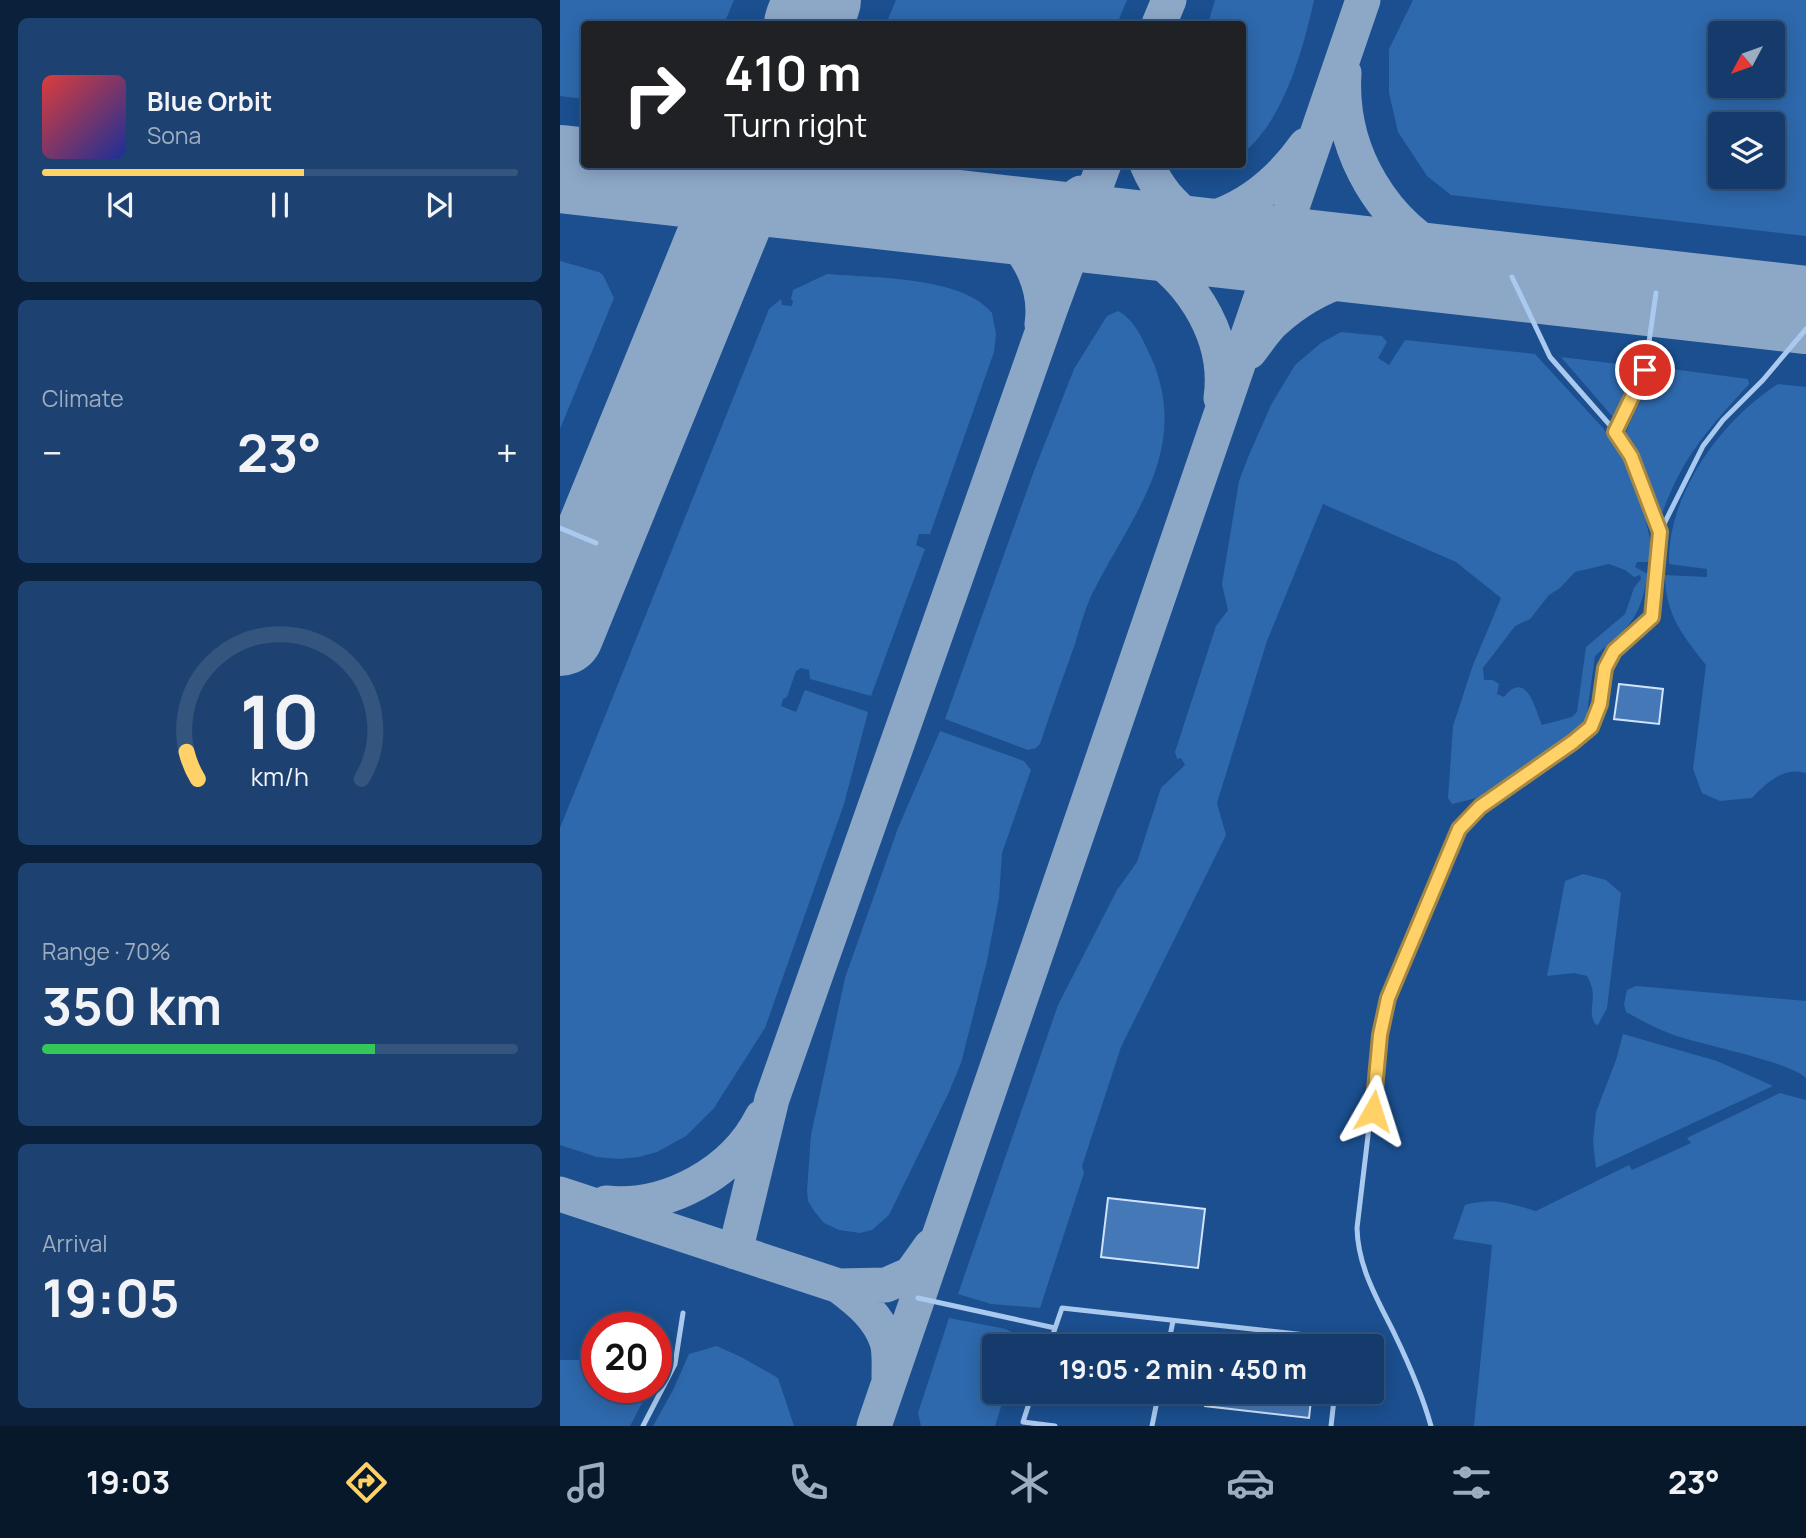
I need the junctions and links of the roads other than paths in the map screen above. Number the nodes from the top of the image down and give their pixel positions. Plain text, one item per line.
1 (1512, 277) dead end
2 (1656, 293) dead end
3 (1806, 329) edge
4 (1615, 432) junction
5 (560, 528) edge
6 (1660, 532) junction
7 (596, 543) dead end
8 (918, 1297) dead end
9 (683, 1313) dead end
10 (1173, 1321) junction
11 (1055, 1328) junction
12 (1053, 1334) edge
13 (1170, 1334) edge
14 (1295, 1334) edge
15 (1029, 1404) edge
16 (1156, 1404) edge
17 (1334, 1404) edge
18 (643, 1426) edge
19 (1055, 1426) edge
20 (1152, 1426) edge
21 (1331, 1426) edge
22 (1431, 1426) edge

1 - 4 lane
2 - 4 lane
3 - 6 lane
4 - 6 lane
5 - 7 lane
6 - 22 lane
8 - 11 lane
9 - 18 lane
10 - 11 lane
10 - 13 lane
10 - 14 lane
11 - 12 lane
15 - 19 lane
16 - 20 lane
17 - 21 lane

